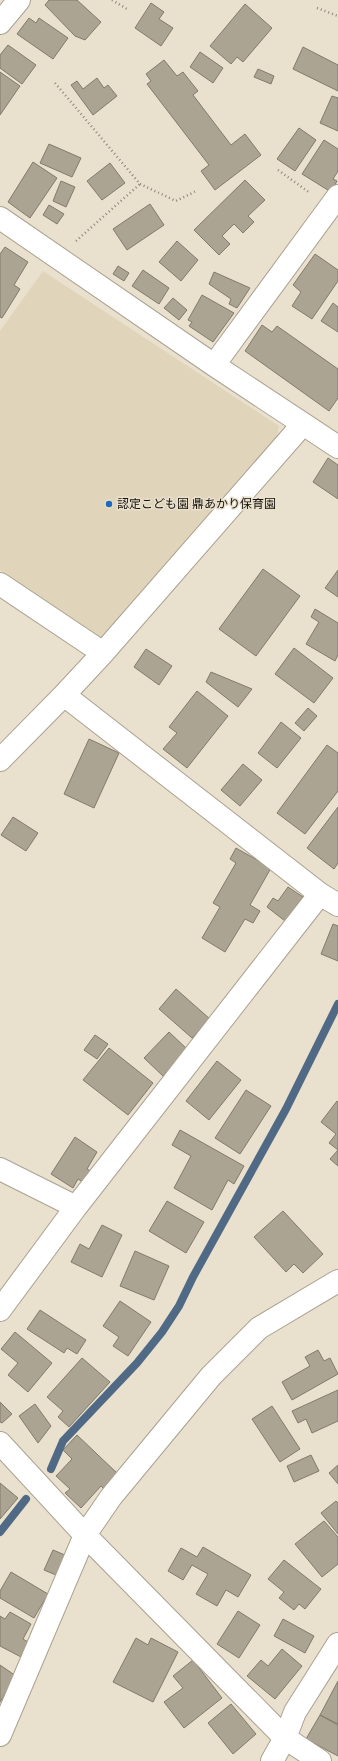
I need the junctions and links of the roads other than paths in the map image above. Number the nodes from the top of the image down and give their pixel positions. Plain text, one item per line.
1 (19, 0) edge
2 (0, 23) edge
3 (334, 202) edge
4 (0, 218) edge
5 (214, 365) junction
6 (303, 424) junction
7 (338, 447) edge
8 (0, 584) edge
9 (103, 653) junction
10 (64, 695) junction
11 (0, 760) edge
12 (320, 894) junction
13 (338, 905) edge
14 (0, 1169) edge
15 (76, 1207) junction
16 (338, 1281) edge
17 (0, 1310) edge
18 (0, 1443) edge
19 (85, 1535) junction
20 (338, 1644) edge
21 (0, 1735) edge
22 (285, 1738) junction
23 (272, 1761) edge
24 (320, 1761) edge

1 - 2 street
3 - 5 street
4 - 5 street
5 - 6 street
6 - 7 street
6 - 9 street
8 - 9 street
9 - 10 street
10 - 11 street
10 - 12 street
12 - 13 street
12 - 15 street
14 - 15 street
15 - 17 street
16 - 19 street
18 - 19 street
19 - 21 street
19 - 22 street
20 - 22 street
22 - 23 street
22 - 24 street

